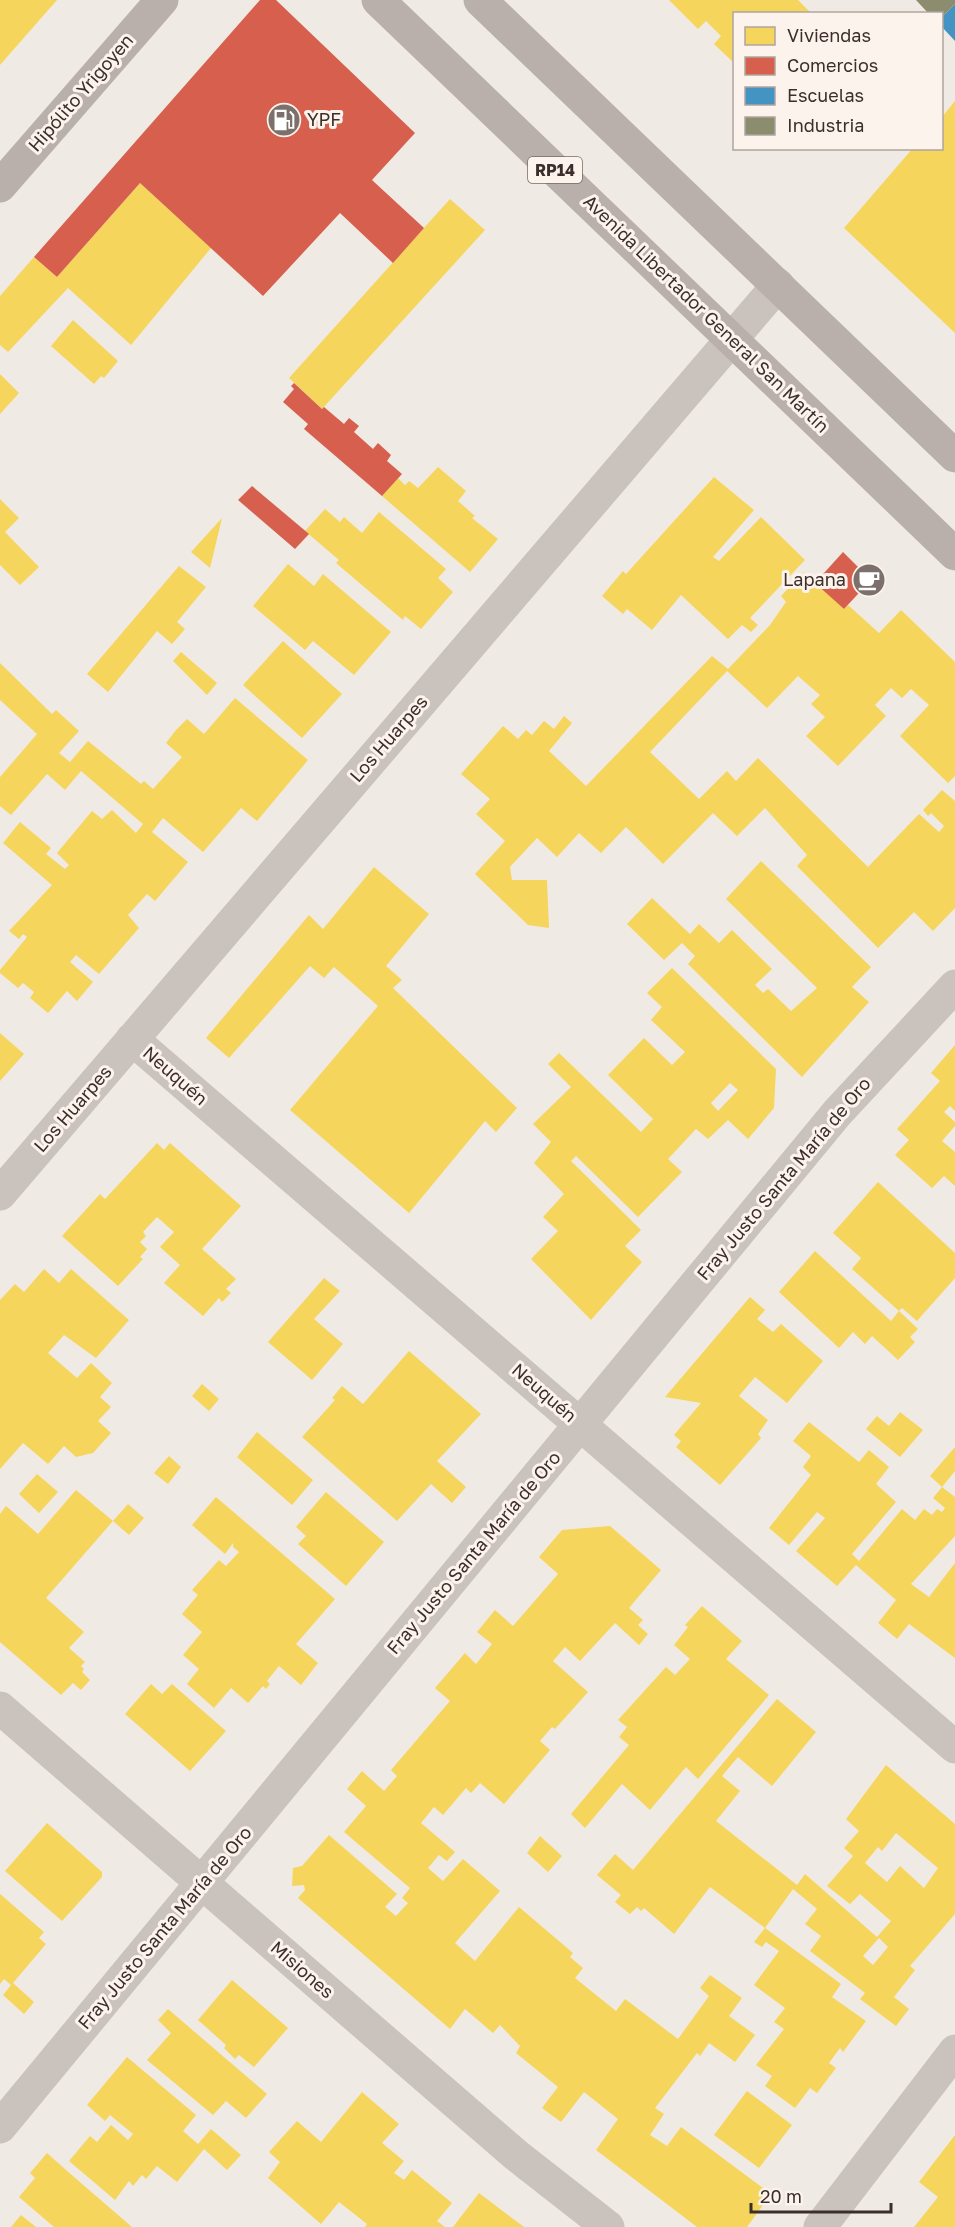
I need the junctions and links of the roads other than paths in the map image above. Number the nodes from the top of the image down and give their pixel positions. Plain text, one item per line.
1 (162, 0) edge
2 (378, 0) edge
3 (480, 0) edge
4 (0, 186) edge
5 (778, 285) junction
6 (732, 339) junction
7 (955, 456) edge
8 (955, 554) edge
9 (955, 986) edge
10 (132, 1039) junction
11 (0, 1194) edge
12 (580, 1425) junction
13 (0, 1708) edge
14 (955, 1747) edge
15 (202, 1883) junction
16 (955, 2051) edge
17 (0, 2127) edge
18 (608, 2227) edge
19 (820, 2227) edge

1 - 4 main road, Hipólito Yrigoyen
2 - 6 main road, Avenida Libertador General San Martín / RP14
3 - 5 main road
5 - 6 street, Los Huarpes
5 - 7 main road
6 - 8 main road, Avenida Libertador General San Martín / RP14
6 - 10 street, Los Huarpes
9 - 12 street, Fray Justo Santa María de Oro
10 - 11 street, Los Huarpes
10 - 12 street, Neuquén
12 - 14 street, Neuquén
12 - 15 street, Fray Justo Santa María de Oro
13 - 15 street, Misiones
15 - 17 street, Fray Justo Santa María de Oro
15 - 18 street, Misiones
16 - 19 street

